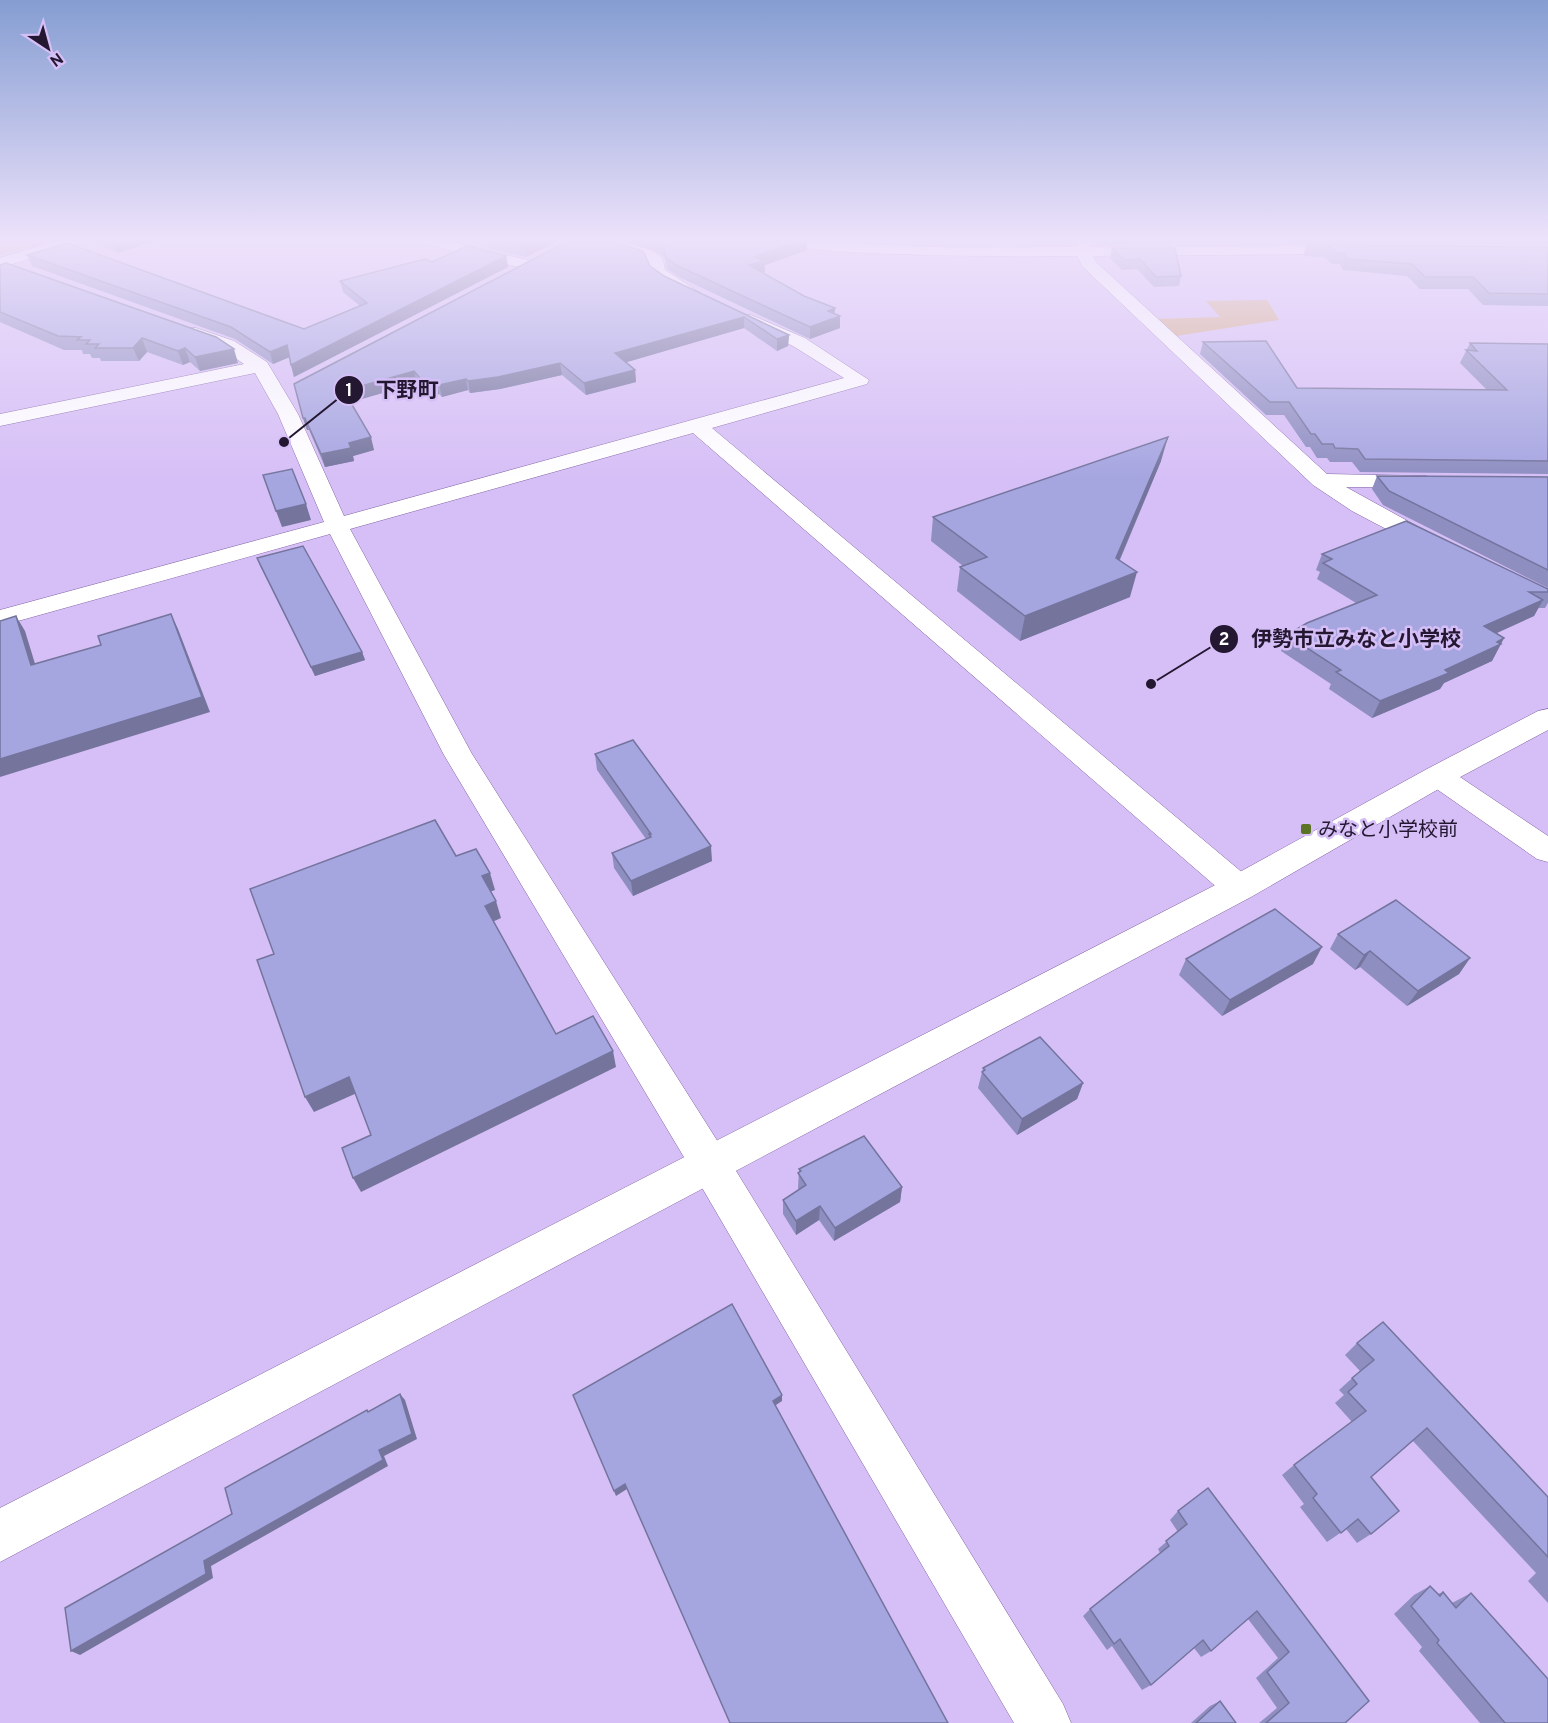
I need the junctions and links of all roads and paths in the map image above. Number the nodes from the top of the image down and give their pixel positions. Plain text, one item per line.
1 (749, 318) edge
2 (1146, 318) edge
3 (163, 322) edge
4 (260, 366) junction
5 (0, 420) edge
6 (697, 426) junction
7 (1321, 480) junction
8 (1440, 481) edge
9 (338, 527) junction
10 (1456, 556) edge
11 (0, 618) edge
12 (1548, 718) edge
13 (1438, 776) junction
14 (1548, 851) edge
15 (1239, 888) junction
16 (711, 1166) junction
17 (0, 1536) edge
18 (1044, 1723) edge

1 - 6 street
2 - 7 street
3 - 4 street
4 - 5 street
4 - 9 street
6 - 9 street
6 - 15 street
7 - 8 street
7 - 10 street
9 - 11 street
9 - 16 street
12 - 13 street
13 - 14 street
13 - 15 street
15 - 16 street
16 - 17 street
16 - 18 street

